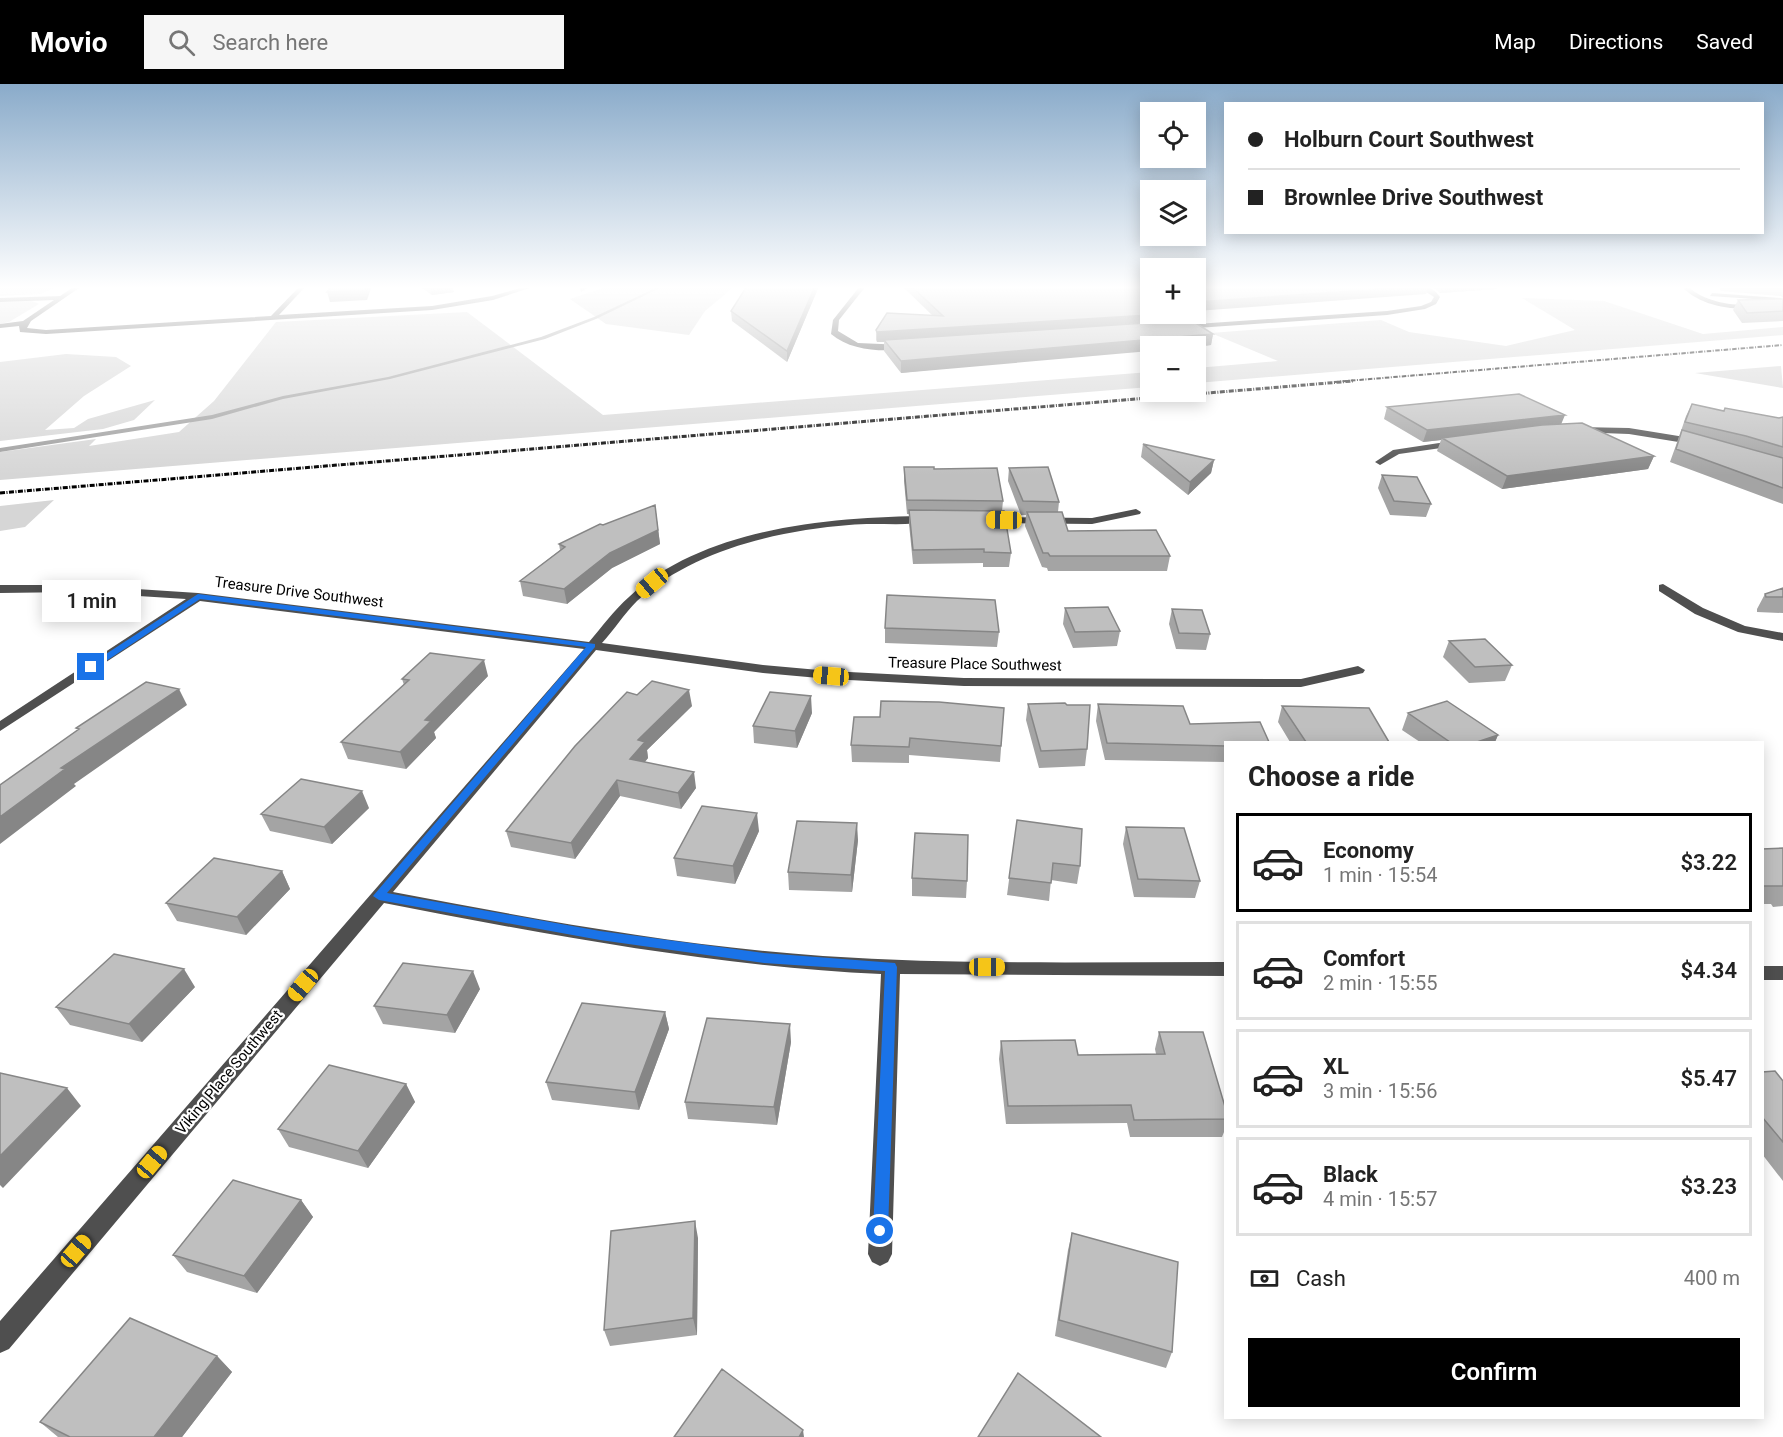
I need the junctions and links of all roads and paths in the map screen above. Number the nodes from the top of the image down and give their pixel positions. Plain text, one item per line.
1 (1567, 431) edge
2 (1464, 443) edge
3 (1709, 444) edge
4 (1380, 462) dead end
5 (1136, 512) dead end
6 (940, 519) edge
7 (963, 520) edge
8 (1663, 588) dead end
9 (0, 589) edge
10 (198, 597) junction
11 (1783, 637) edge
12 (592, 646) junction
13 (1358, 670) dead end
14 (0, 727) edge
15 (379, 896) junction
16 (891, 967) junction
17 (1224, 969) edge
18 (1764, 973) edge
19 (1783, 973) edge
20 (880, 1254) dead end
21 (0, 1340) edge

1 - 3 street
2 - 4 street
5 - 7 street
6 - 12 street, Viking Place Southwest
8 - 11 street
9 - 10 street, Treasure Drive Southwest
10 - 12 street, Treasure Drive Southwest
10 - 14 street
12 - 13 street, Treasure Place Southwest
12 - 15 street, Viking Place Southwest
15 - 16 street
15 - 21 street, Viking Place Southwest
16 - 17 street
16 - 20 street
18 - 19 street

